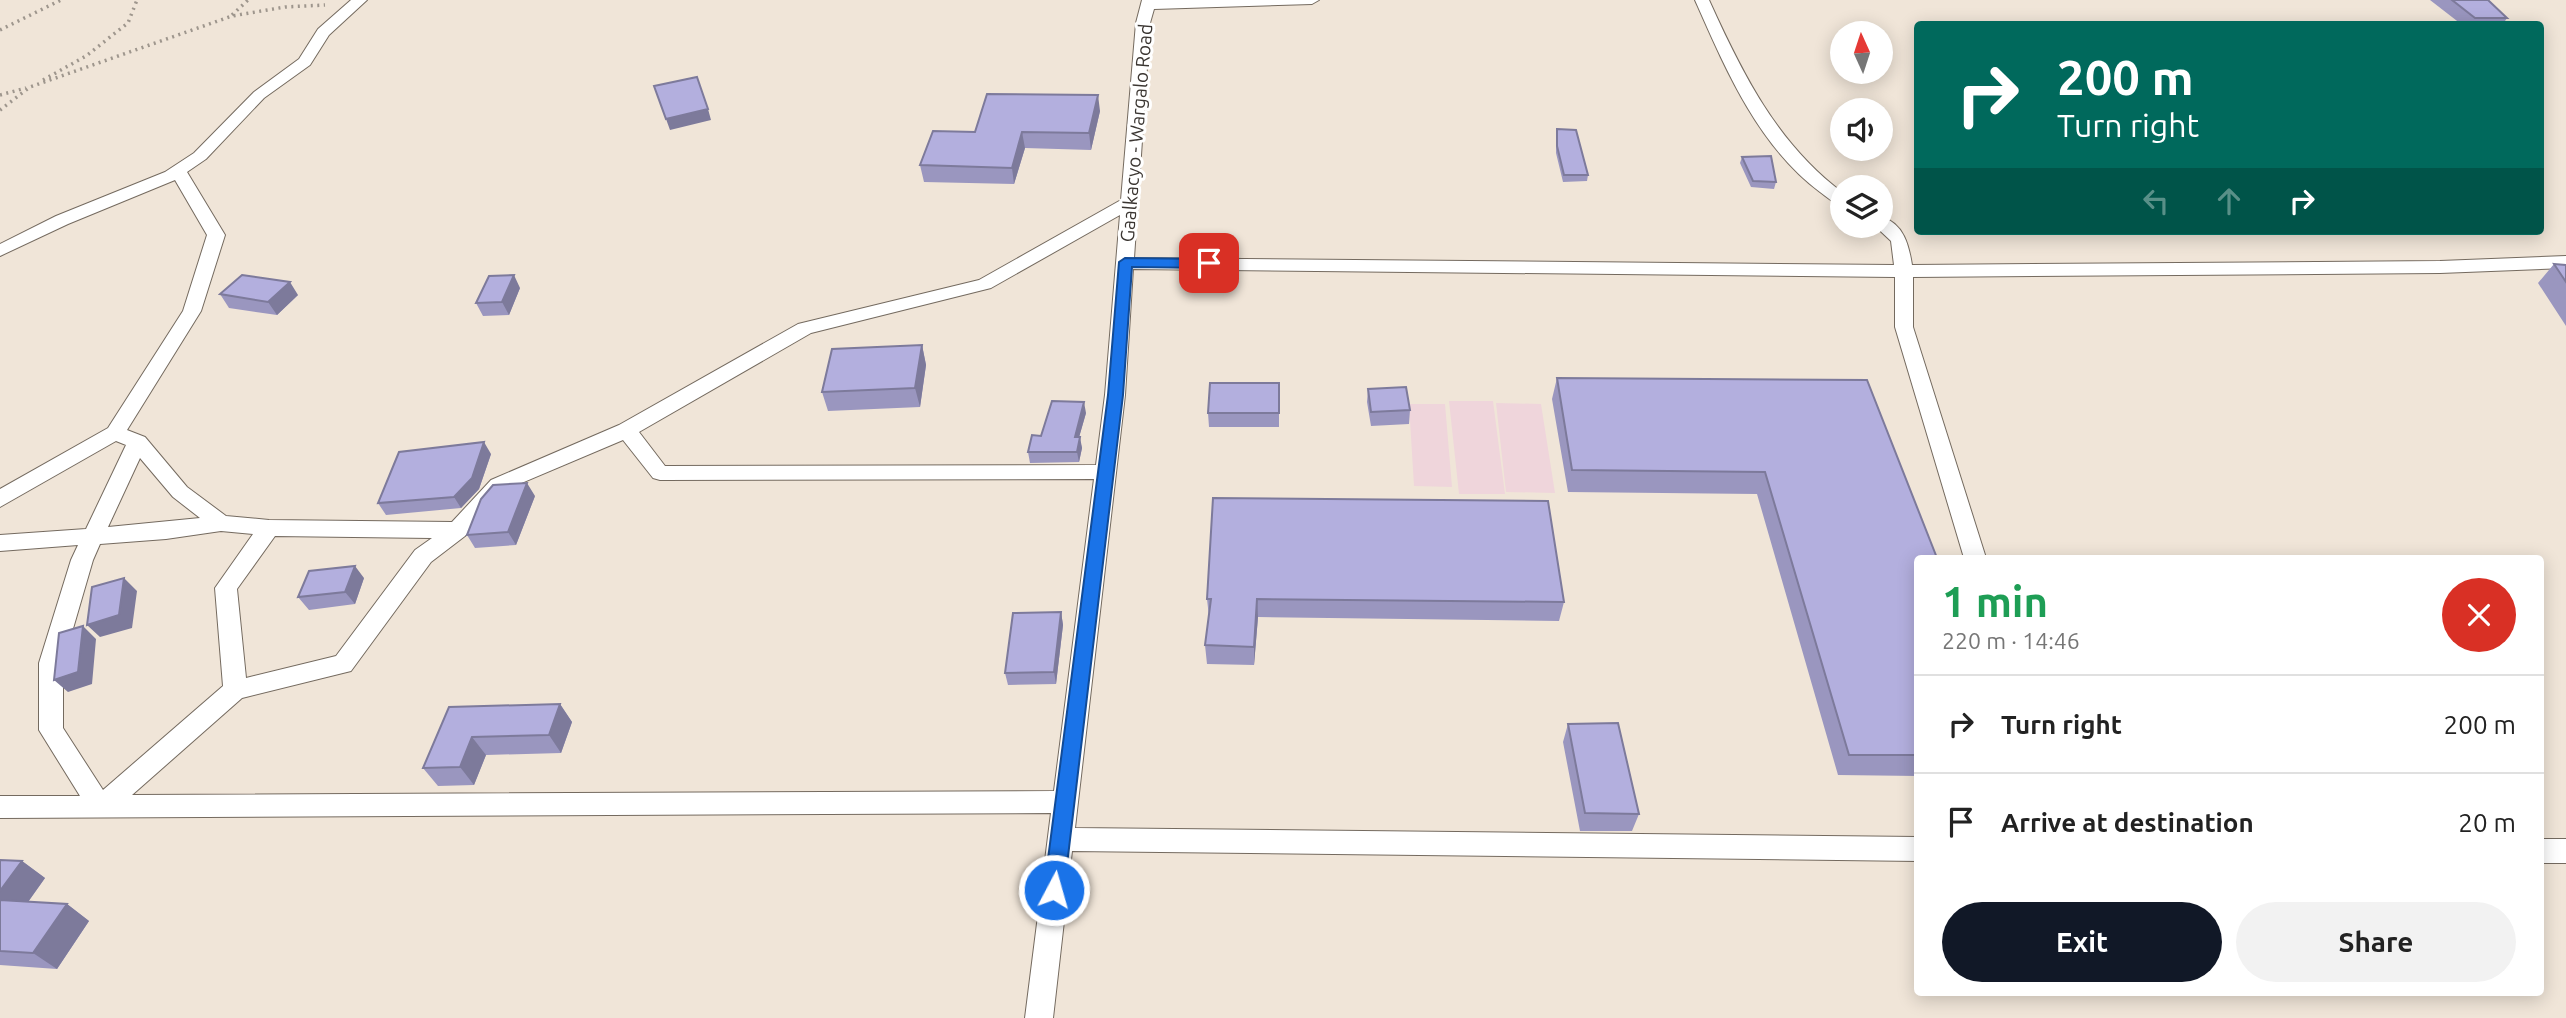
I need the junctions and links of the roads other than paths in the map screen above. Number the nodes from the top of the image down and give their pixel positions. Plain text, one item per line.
1 (1312, 0) edge
2 (1702, 0) edge
3 (357, 2) edge
4 (1148, 3) edge
5 (178, 171) junction
6 (1830, 192) edge
7 (1130, 202) junction
8 (1893, 234) edge
9 (0, 251) edge
10 (1125, 262) junction
11 (2566, 262) edge
12 (1904, 271) junction
13 (626, 430) junction
14 (115, 433) junction
15 (138, 442) junction
16 (1106, 472) junction
17 (0, 499) edge
18 (221, 523) junction
19 (269, 528) junction
20 (457, 530) junction
21 (93, 536) junction
22 (0, 542) edge
23 (1974, 555) edge
24 (235, 690) junction
25 (1064, 802) junction
26 (0, 807) edge
27 (101, 807) junction
28 (1059, 839) junction
29 (1914, 849) edge
30 (2544, 851) edge
31 (2566, 851) edge
32 (1040, 1018) edge

1 - 4 street
2 - 6 street
3 - 5 street
4 - 7 street, Gaalkacyo - Wargalo Road
5 - 9 street
5 - 14 street
7 - 10 street, Gaalkacyo - Wargalo Road
7 - 13 street
8 - 12 street
10 - 12 street
10 - 16 street, Gaalkacyo - Wargalo Road
11 - 12 street
12 - 23 street
13 - 16 street
13 - 20 street
14 - 15 street
14 - 17 street
15 - 18 street
15 - 21 street
16 - 25 street, Gaalkacyo - Wargalo Road
18 - 19 street
18 - 21 street
19 - 20 street
19 - 24 street
20 - 24 street
21 - 22 street
21 - 27 street
24 - 27 street
25 - 27 street
25 - 28 street, Gaalkacyo - Wargalo Road
26 - 27 street
28 - 29 street
28 - 32 street, Gaalkacyo - Wargalo Road
30 - 31 street

